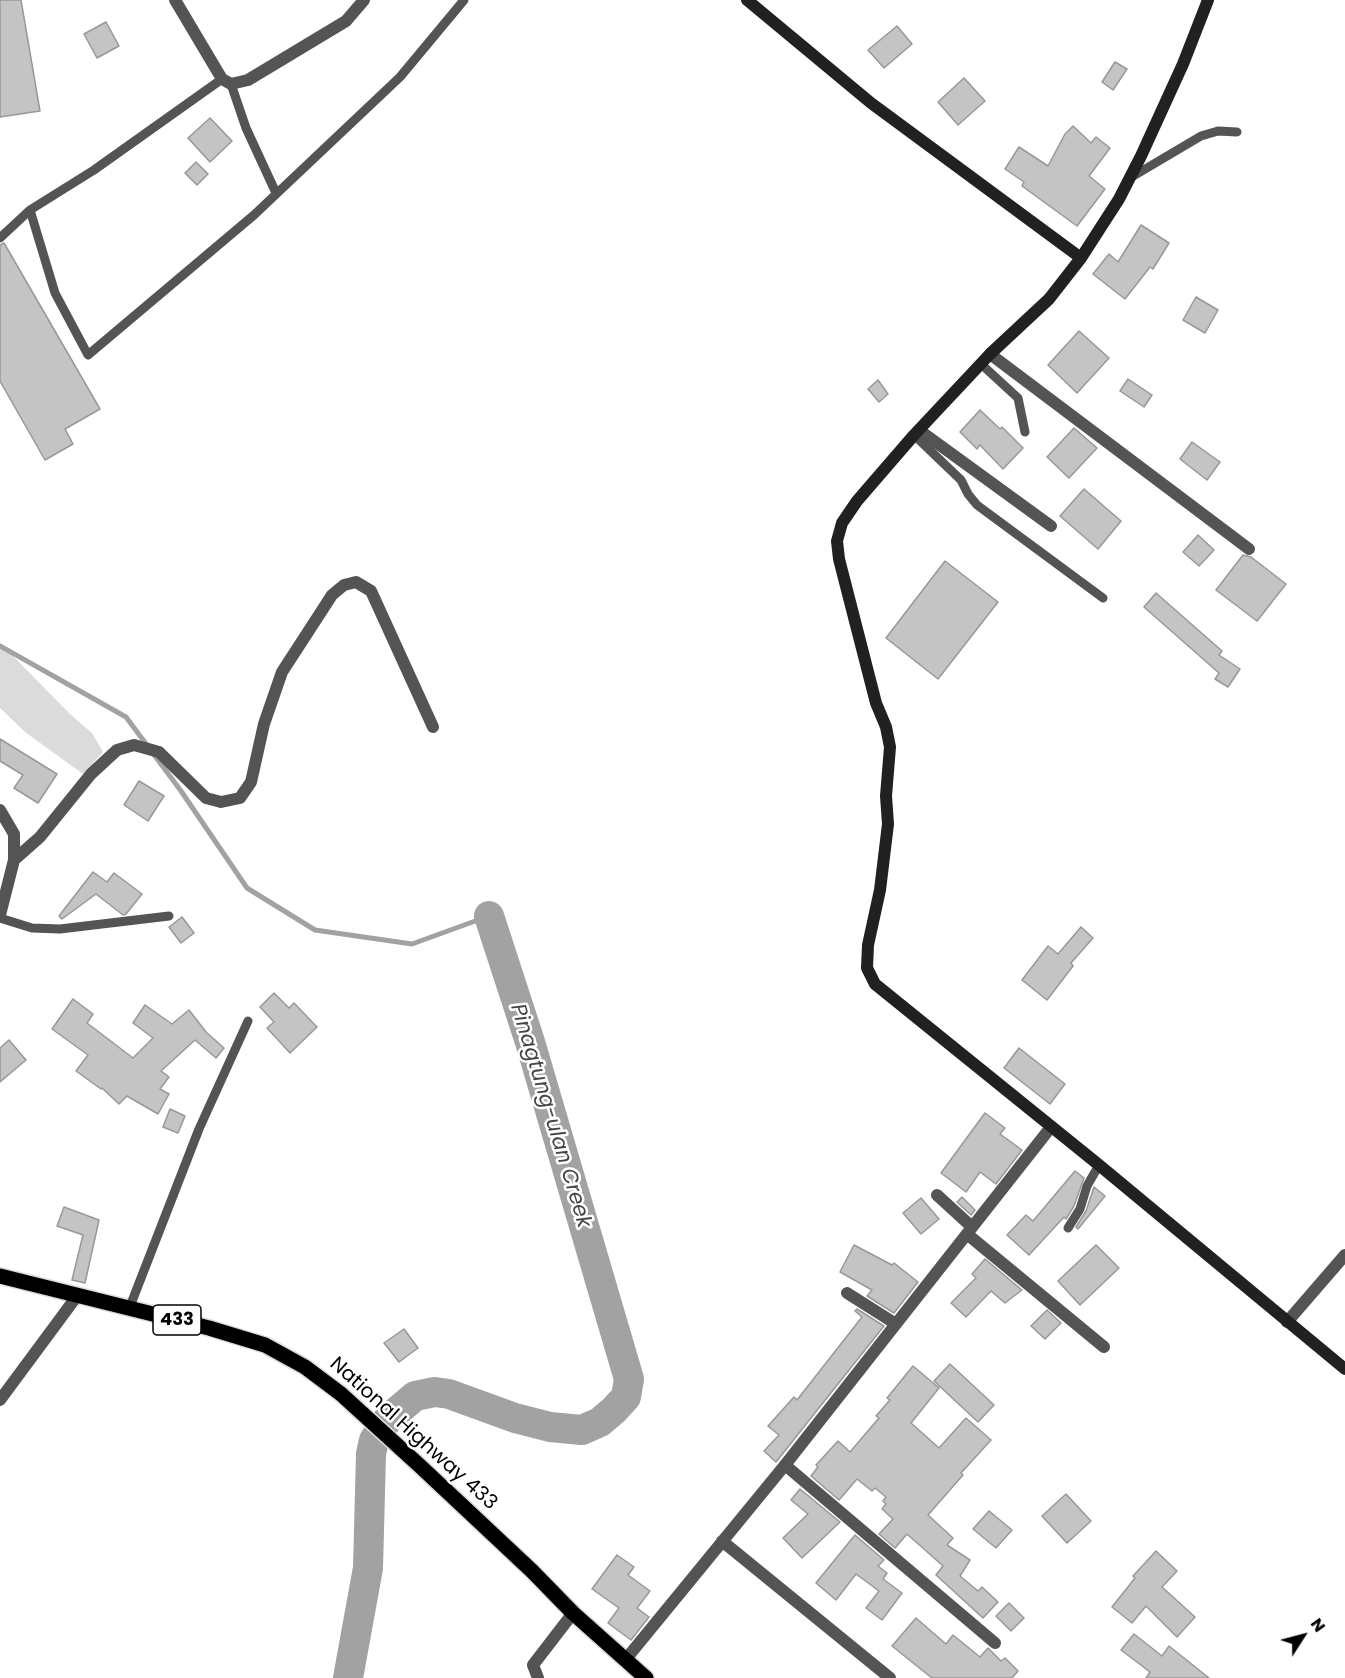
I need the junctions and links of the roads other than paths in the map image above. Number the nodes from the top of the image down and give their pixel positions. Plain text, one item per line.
1 (175, 0) edge
2 (364, 0) edge
3 (464, 0) edge
4 (747, 0) edge
5 (1208, 0) edge
6 (227, 81) junction
7 (1236, 132) dead end
8 (1130, 178) junction
9 (276, 194) junction
10 (30, 210) junction
11 (0, 238) edge
12 (1081, 258) junction
13 (990, 354) junction
14 (981, 364) junction
15 (917, 432) junction
16 (1025, 432) dead end
17 (1052, 526) dead end
18 (1249, 549) dead end
19 (1103, 598) dead end
20 (432, 727) dead end
21 (0, 810) edge
22 (14, 860) junction
23 (169, 916) dead end
24 (0, 917) edge
25 (249, 1021) dead end
26 (1051, 1127) junction
27 (1099, 1165) junction
28 (937, 1195) dead end
29 (1068, 1228) dead end
30 (970, 1230) junction
31 (1345, 1255) edge
32 (0, 1276) edge
33 (847, 1293) dead end
34 (77, 1296) junction
35 (129, 1309) junction
36 (1287, 1322) junction
37 (896, 1324) junction
38 (1104, 1347) dead end
39 (1345, 1369) edge
40 (0, 1400) edge
41 (785, 1465) junction
42 (722, 1541) junction
43 (573, 1613) junction
44 (995, 1643) dead end
45 (626, 1659) junction
46 (538, 1678) edge
47 (646, 1678) edge
48 (890, 1678) edge

1 - 6 street
2 - 6 street
3 - 9 lane
4 - 12 street
5 - 8 street
6 - 9 lane
6 - 10 lane
7 - 8 lane
8 - 12 street
9 - 10 lane
10 - 11 lane
12 - 13 street
13 - 14 street
13 - 18 street
14 - 15 street
14 - 16 lane
15 - 17 street
15 - 19 lane
15 - 26 street
20 - 22 street
21 - 22 street
22 - 24 street
23 - 24 lane
25 - 35 lane
26 - 27 street
26 - 30 street
27 - 29 lane
27 - 36 street
28 - 30 street
30 - 37 street
30 - 38 street
31 - 36 street
32 - 34 main road, National Highway 433 / 433
33 - 37 street
34 - 35 main road, National Highway 433 / 433
34 - 40 street
35 - 43 main road, National Highway 433 / 433
36 - 39 street
37 - 41 street
41 - 42 street
41 - 44 street
42 - 45 street
42 - 48 street
43 - 45 main road, National Highway 433 / 433
43 - 46 street
45 - 47 main road, National Highway 433 / 433

